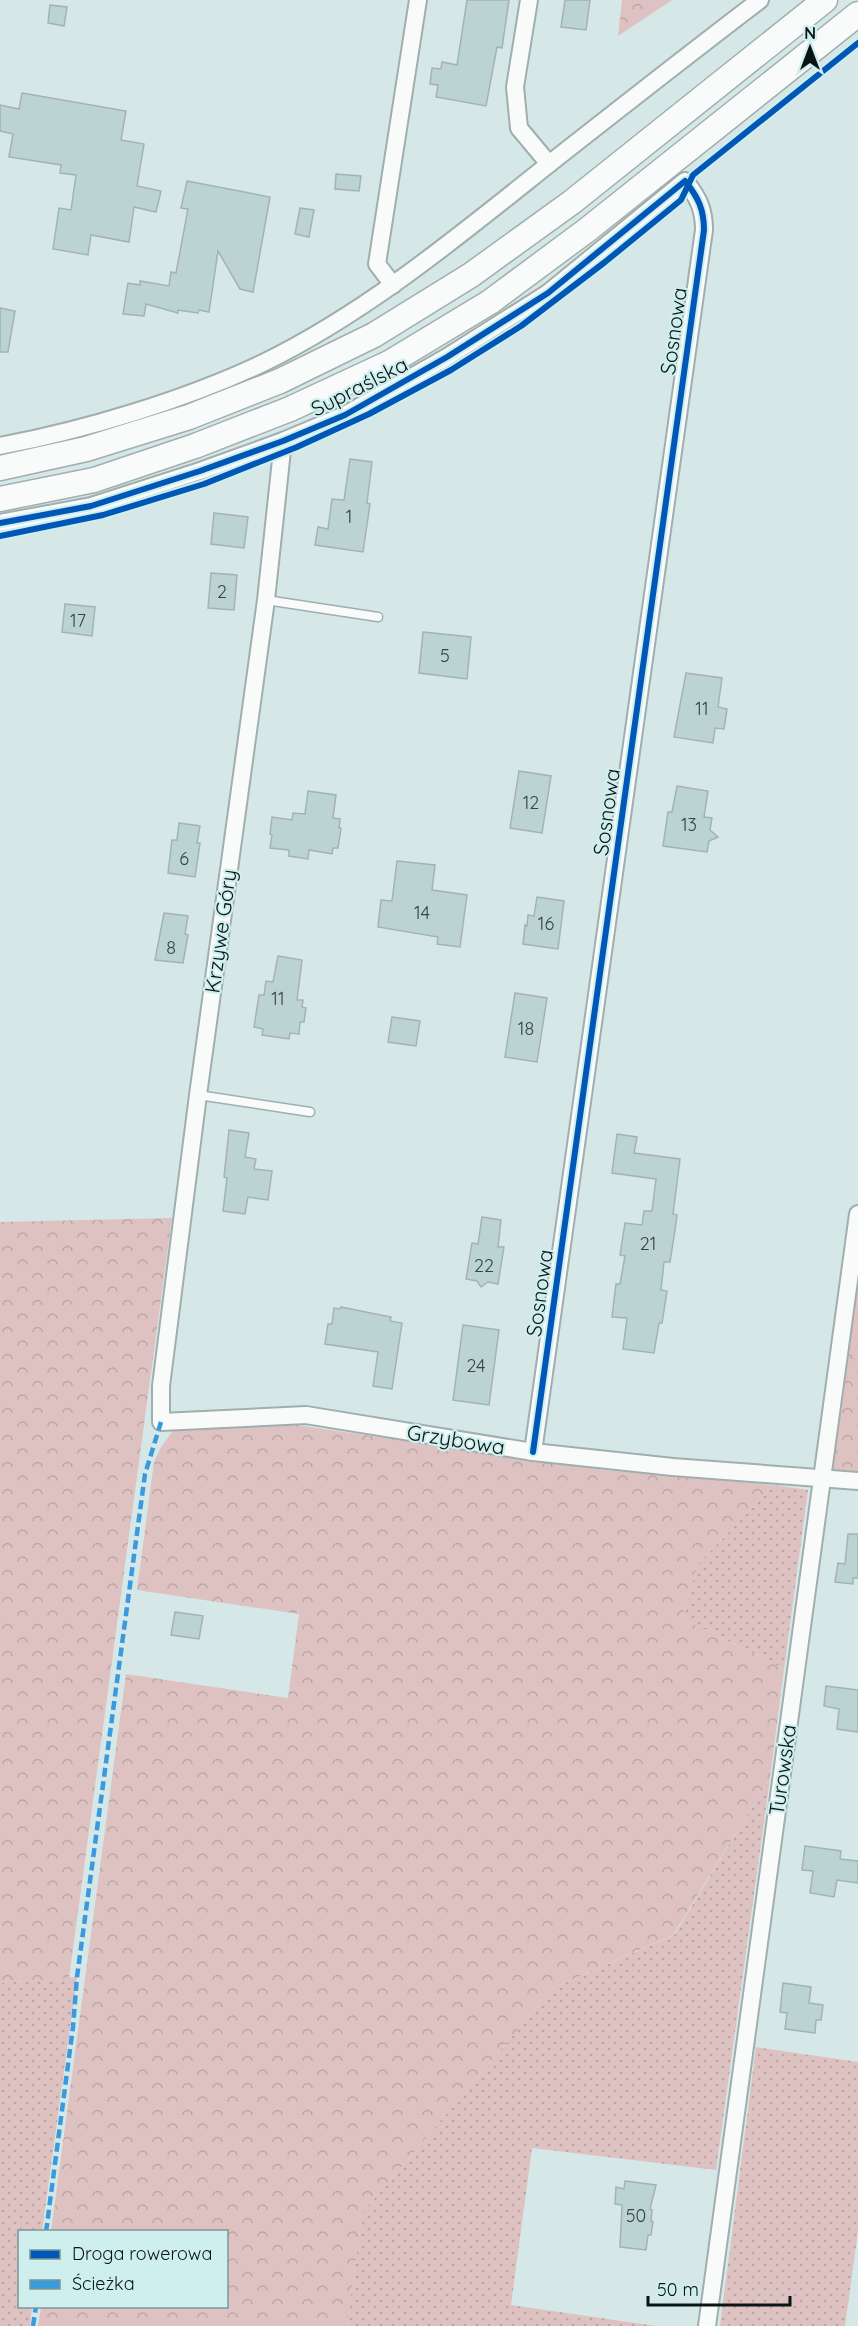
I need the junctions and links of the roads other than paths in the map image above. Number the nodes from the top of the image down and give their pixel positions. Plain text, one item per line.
1 (418, 0) edge
2 (529, 0) edge
3 (760, 0) edge
4 (825, 0) edge
5 (858, 14) edge
6 (549, 164) junction
7 (686, 181) joint
8 (393, 285) junction
9 (283, 441) junction
10 (0, 446) edge
11 (0, 468) edge
12 (0, 499) edge
13 (0, 523) edge
14 (266, 600) junction
15 (378, 617) dead end
16 (198, 1095) junction
17 (310, 1112) dead end
18 (858, 1214) edge
19 (161, 1422) joint
20 (533, 1452) junction
21 (822, 1479) junction
22 (858, 1481) edge
23 (707, 2326) edge

1 - 8 street
2 - 6 street
3 - 6 street
4 - 11 main road
5 - 12 main road
6 - 8 street
7 - 9 street, Supraślska
7 - 20 street, Sosnowa
8 - 10 street
9 - 13 street, Supraślska
9 - 14 street, Krzywe Góry
14 - 15 lane
14 - 16 street, Krzywe Góry
16 - 17 lane
16 - 19 street, Krzywe Góry
18 - 21 street, Turowska
19 - 20 street, Grzybowa
20 - 21 street, Grzybowa
21 - 22 street, Grzybowa
21 - 23 street, Turowska

